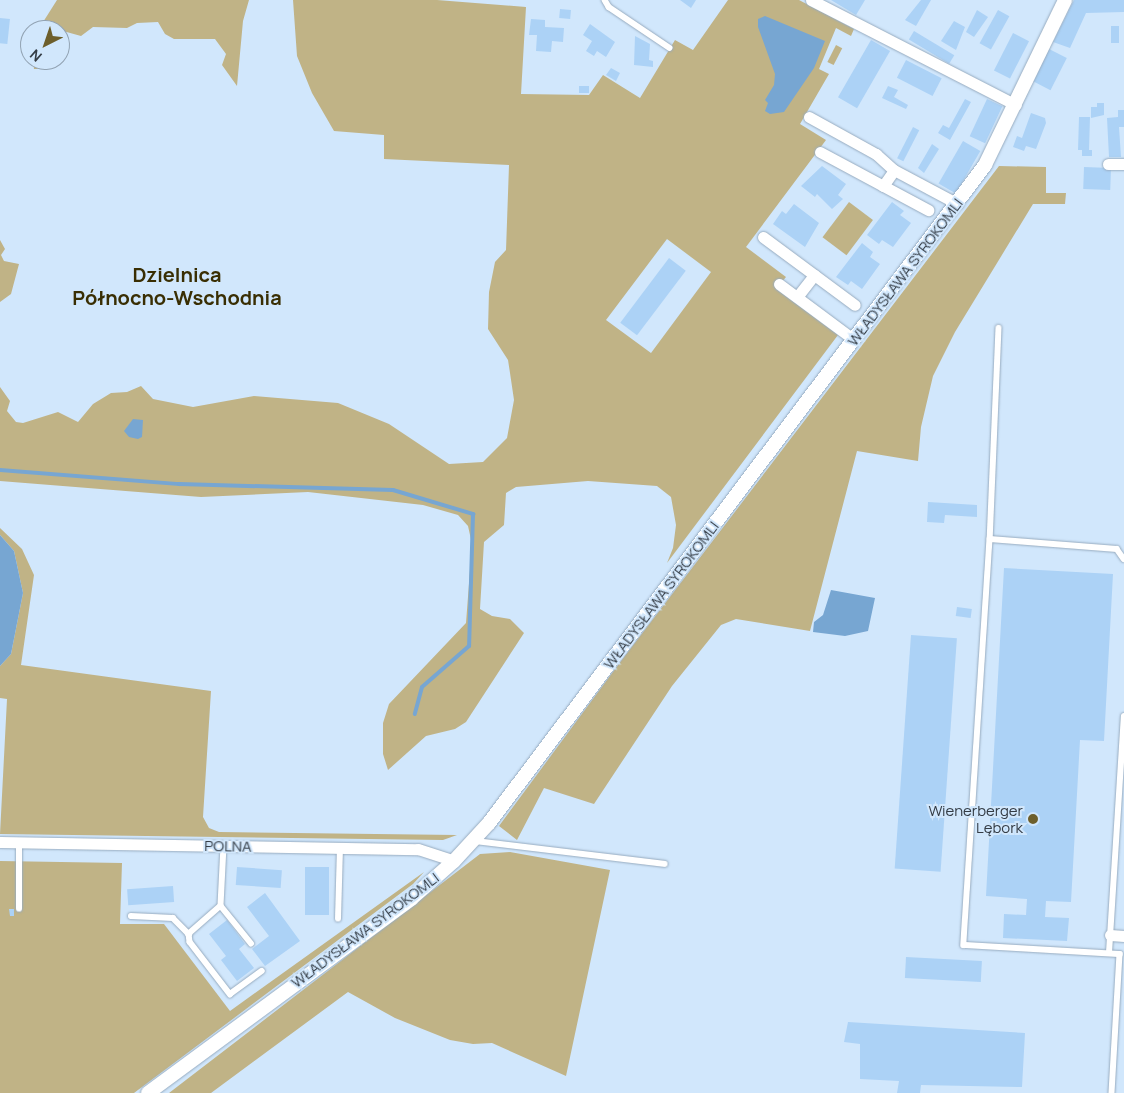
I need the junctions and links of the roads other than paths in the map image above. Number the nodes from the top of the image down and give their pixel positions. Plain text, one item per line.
1 (605, 0) edge
2 (811, 0) edge
3 (1065, 0) edge
4 (670, 48) dead end
5 (1016, 105) junction
6 (809, 117) dead end
7 (820, 152) dead end
8 (1108, 164) dead end
9 (1124, 164) edge
10 (894, 170) junction
11 (883, 186) junction
12 (958, 204) junction
13 (928, 210) dead end
14 (763, 237) dead end
15 (814, 274) junction
16 (779, 284) dead end
17 (797, 297) junction
18 (855, 305) dead end
19 (999, 328) dead end
20 (853, 339) junction
21 (990, 539) junction
22 (1124, 559) edge
23 (1124, 716) edge
24 (473, 840) junction
25 (0, 842) edge
26 (19, 843) junction
27 (224, 846) junction
28 (340, 848) junction
29 (454, 861) junction
30 (665, 864) dead end
31 (221, 906) junction
32 (19, 909) dead end
33 (131, 916) dead end
34 (338, 919) dead end
35 (189, 934) junction
36 (1110, 935) junction
37 (1124, 936) edge
38 (251, 943) dead end
39 (1109, 953) junction
40 (262, 971) dead end
41 (148, 1093) edge
42 (1112, 1093) edge

1 - 4 lane
2 - 5 street
3 - 5 street, WŁADYSŁAWA SYROKOMLI
5 - 12 street, WŁADYSŁAWA SYROKOMLI
6 - 10 street
7 - 11 street
8 - 9 street
10 - 11 street
10 - 12 street
11 - 13 street
12 - 20 street, WŁADYSŁAWA SYROKOMLI
14 - 15 street
15 - 17 street
15 - 18 street
16 - 17 street
17 - 20 street
19 - 21 lane
20 - 24 street, WŁADYSŁAWA SYROKOMLI
21 - 22 lane
21 - 39 lane
23 - 36 lane
24 - 29 street, WŁADYSŁAWA SYROKOMLI
24 - 30 lane
25 - 26 street, POLNA
26 - 27 street, POLNA
26 - 32 lane
27 - 28 street, POLNA
27 - 31 lane
28 - 29 street, POLNA
28 - 34 lane
29 - 41 street, WŁADYSŁAWA SYROKOMLI
31 - 35 lane
31 - 38 lane
33 - 35 lane
35 - 40 lane
36 - 37 street
36 - 39 lane
39 - 42 lane

